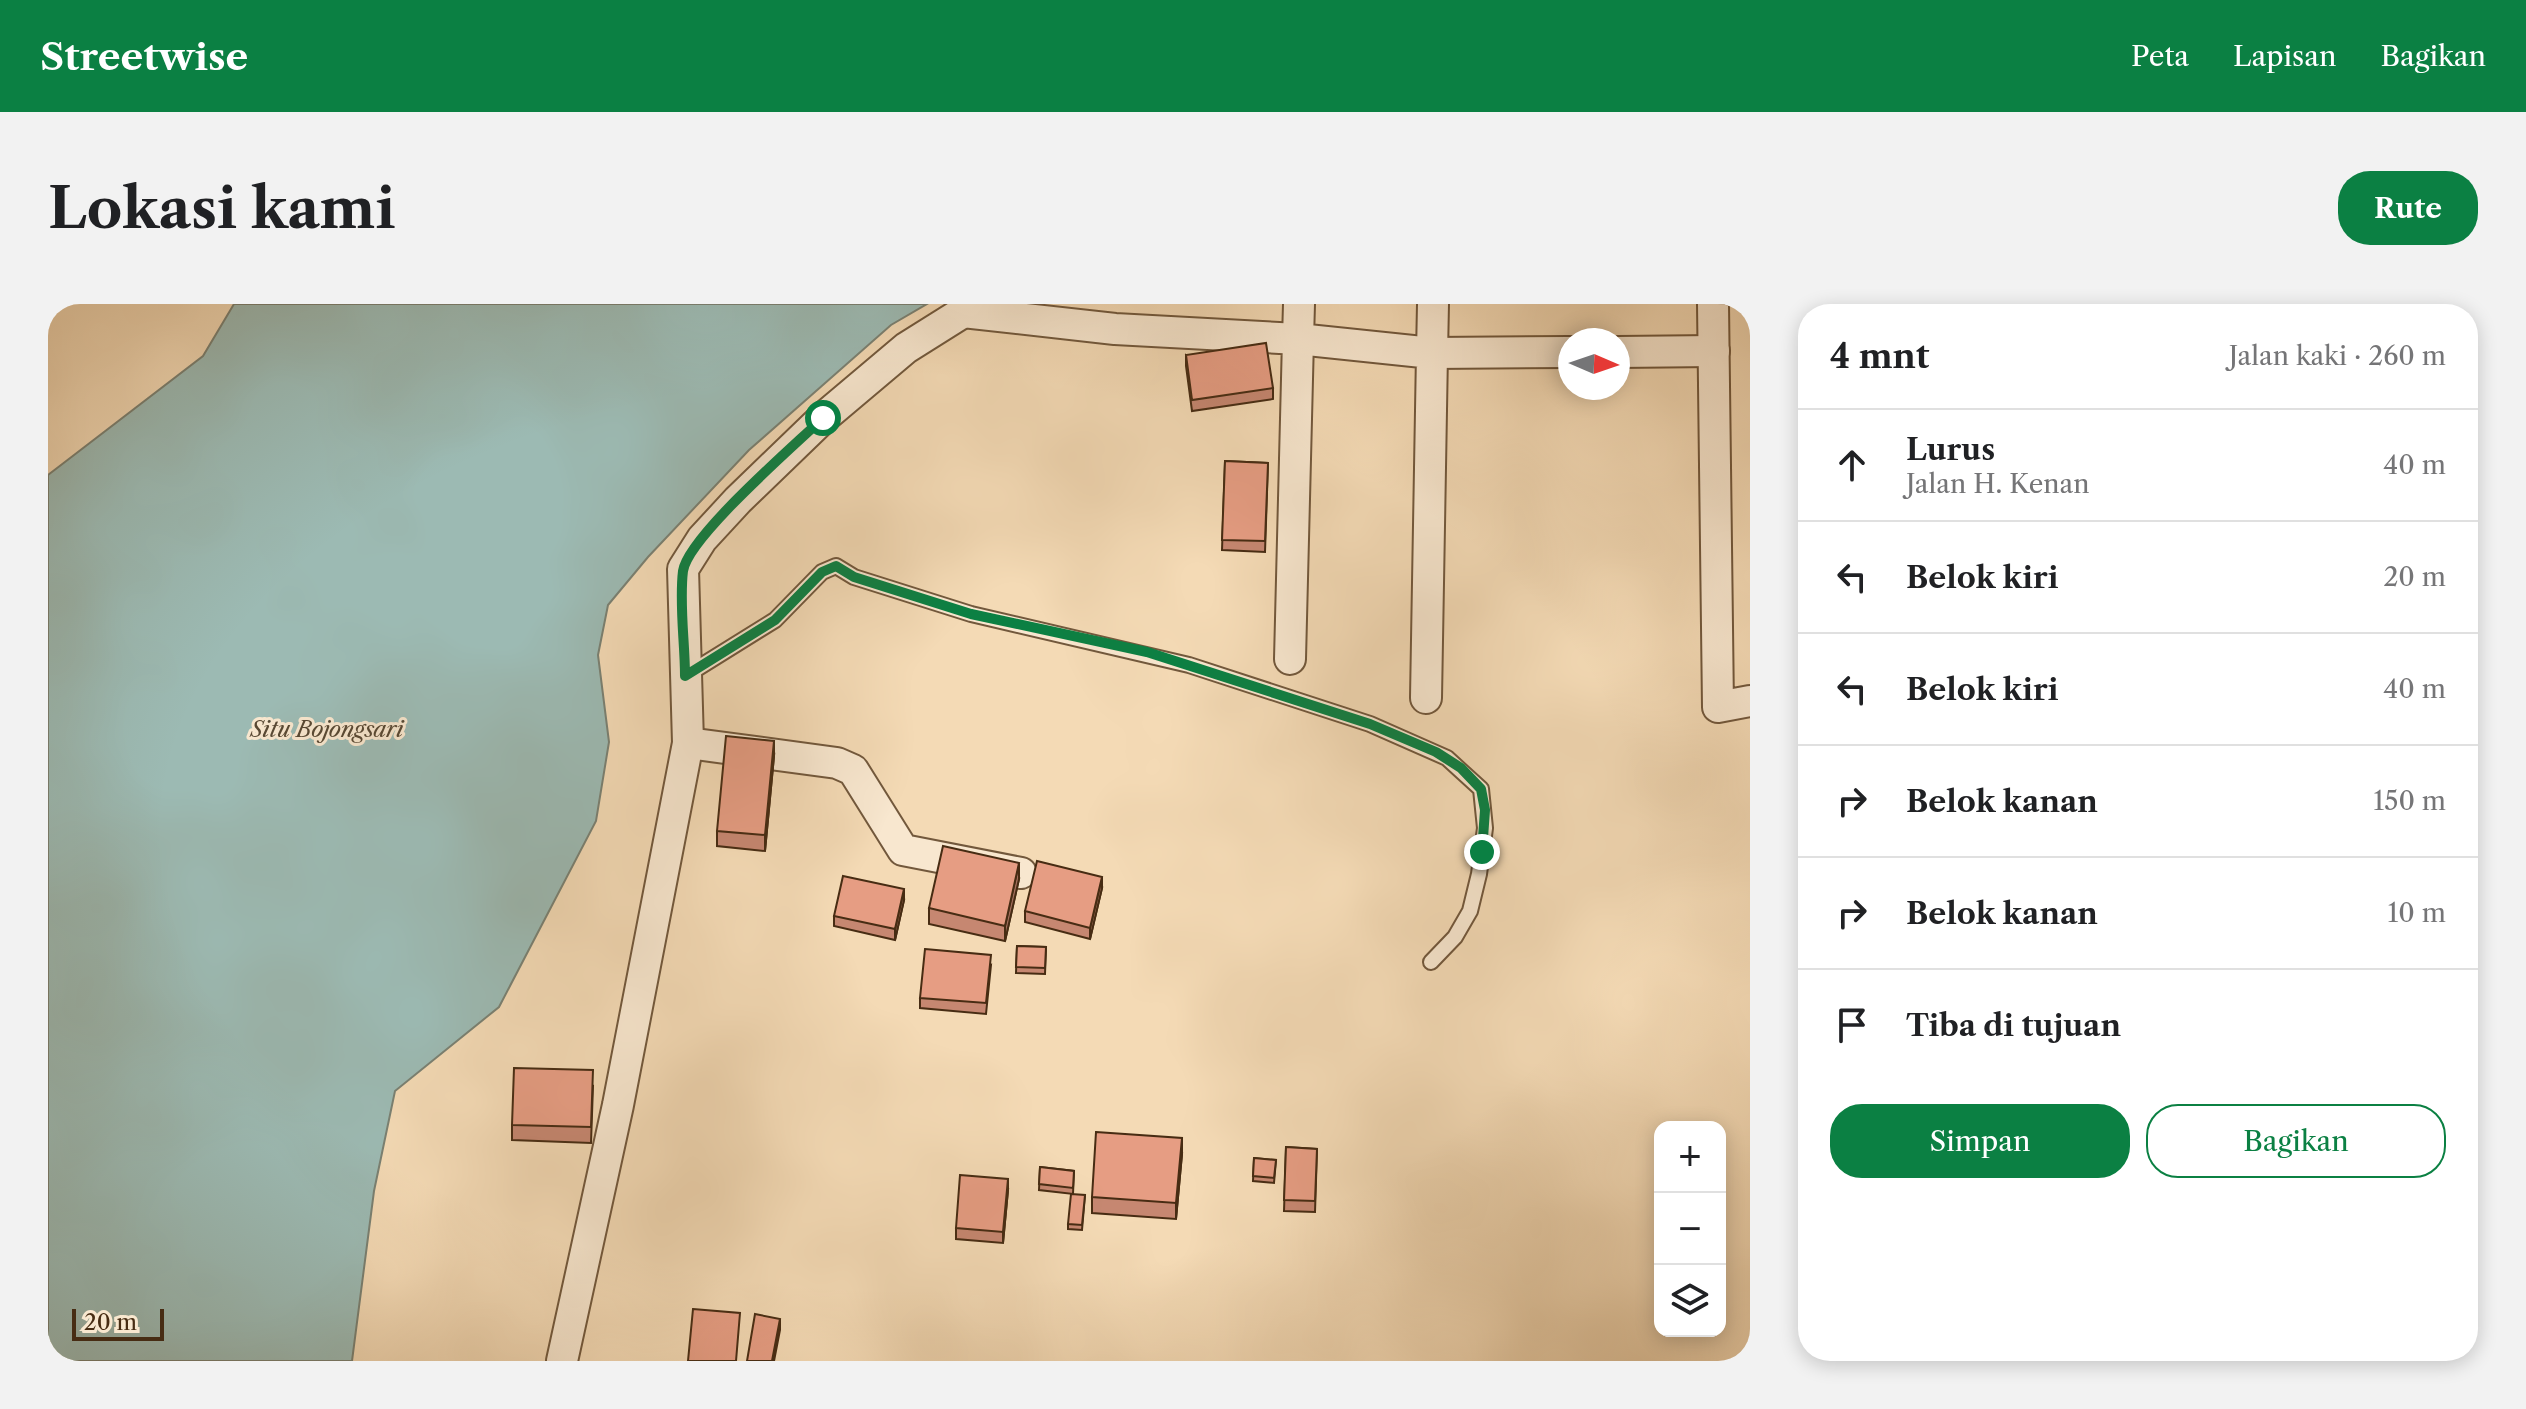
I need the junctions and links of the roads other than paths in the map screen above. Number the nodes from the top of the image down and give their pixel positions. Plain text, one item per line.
1 (1299, 304) edge
2 (1433, 304) edge
3 (1713, 304) edge
4 (969, 308) edge
5 (1298, 339) junction
6 (1714, 351) junction
7 (1558, 352) edge
8 (1630, 352) edge
9 (1432, 353) junction
10 (1290, 659) dead end
11 (685, 676) junction
12 (1426, 698) dead end
13 (1750, 701) edge
14 (688, 743) junction
15 (1021, 873) edge
16 (1431, 962) dead end
17 (562, 1361) edge

1 - 5 street
2 - 9 street
3 - 6 street
4 - 5 street
4 - 11 street
5 - 9 street
5 - 10 street
6 - 8 street
6 - 13 street
7 - 9 street
9 - 12 street
11 - 14 street
11 - 16 lane
14 - 15 street
14 - 17 street

